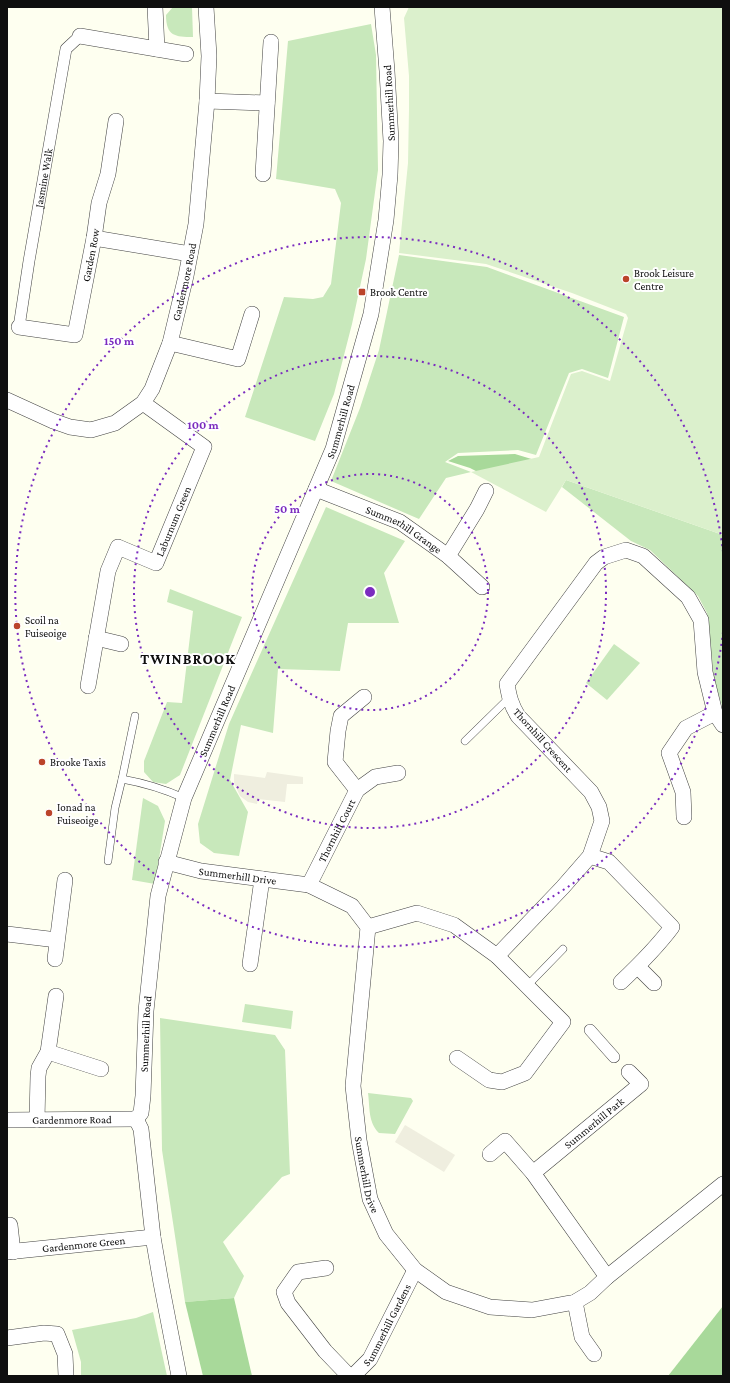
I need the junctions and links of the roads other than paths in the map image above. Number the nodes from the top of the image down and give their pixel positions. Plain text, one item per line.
1 (155, 7) edge
2 (206, 7) edge
3 (382, 7) edge
4 (80, 36) joint
5 (272, 42) dead end
6 (157, 49) junction
7 (186, 54) dead end
8 (207, 101) junction
9 (267, 103) junction
10 (116, 121) dead end
11 (263, 174) dead end
12 (94, 238) junction
13 (190, 254) junction
14 (252, 314) dead end
15 (19, 327) joint
16 (170, 343) junction
17 (7, 400) edge
18 (142, 403) junction
19 (316, 490) junction
20 (486, 491) dead end
21 (448, 556) junction
22 (482, 587) dead end
23 (96, 638) junction
24 (121, 644) dead end
25 (88, 686) dead end
26 (364, 697) dead end
27 (509, 698) junction
28 (135, 716) dead end
29 (719, 719) edge
30 (465, 741) dead end
31 (398, 773) dead end
32 (122, 779) junction
33 (357, 790) junction
34 (184, 798) junction
35 (684, 817) dead end
36 (590, 856) junction
37 (108, 861) dead end
38 (166, 862) junction
39 (262, 879) junction
40 (65, 880) dead end
41 (309, 885) junction
42 (368, 927) junction
43 (7, 934) edge
44 (57, 940) junction
45 (563, 949) dead end
46 (497, 956) junction
47 (55, 959) dead end
48 (250, 964) dead end
49 (638, 967) junction
50 (621, 982) dead end
51 (654, 983) dead end
52 (526, 986) junction
53 (56, 996) dead end
54 (590, 1030) dead end
55 (48, 1052) junction
56 (614, 1057) dead end
57 (457, 1058) dead end
58 (101, 1069) dead end
59 (630, 1072) dead end
60 (136, 1119) junction
61 (7, 1120) edge
62 (37, 1120) junction
63 (490, 1154) dead end
64 (533, 1173) junction
65 (723, 1184) edge
66 (10, 1225) dead end
67 (153, 1237) junction
68 (10, 1252) edge
69 (326, 1268) dead end
70 (415, 1270) junction
71 (607, 1277) junction
72 (575, 1302) junction
73 (7, 1338) edge
74 (594, 1354) dead end
75 (66, 1376) edge
76 (179, 1376) edge
77 (349, 1376) edge
78 (353, 1376) edge

1 - 6 street
2 - 8 street, Gardenmore Road
3 - 19 street, Summerhill Road
4 - 6 street
4 - 15 street, Jasmine Walk
5 - 9 street
6 - 7 street
8 - 9 street
8 - 13 street, Gardenmore Road
9 - 11 street
10 - 12 street, Garden Row
12 - 13 street
12 - 15 street, Garden Row
13 - 16 street, Gardenmore Road
14 - 16 street
16 - 18 street, Gardenmore Road
17 - 18 street, Gardenmore Road
18 - 23 street, Laburnum Green
19 - 21 street, Summerhill Grange
19 - 34 street, Summerhill Road
20 - 21 street
21 - 22 street, Summerhill Grange
23 - 24 street
23 - 25 street, Laburnum Green
26 - 33 street, Thornhill Court
27 - 29 street, Thornhill Crescent
27 - 30 lane
27 - 36 street, Thornhill Crescent
28 - 32 lane
29 - 35 street
31 - 33 street
32 - 34 lane
32 - 37 lane
33 - 41 street, Thornhill Court
34 - 38 street, Summerhill Road
36 - 46 street, Thornhill Crescent
36 - 49 street
38 - 39 street, Summerhill Drive
38 - 60 street, Summerhill Road
39 - 41 street, Summerhill Drive
39 - 48 street
40 - 44 street
41 - 42 street, Summerhill Drive
42 - 46 street
42 - 70 street, Summerhill Drive
43 - 44 street
44 - 47 street
45 - 52 lane
46 - 52 street
49 - 50 street
49 - 51 street
52 - 57 street
53 - 55 street
54 - 56 street
55 - 58 street
55 - 62 street
59 - 64 street, Summerhill Park
60 - 62 street, Gardenmore Road
60 - 67 street
61 - 62 street, Gardenmore Road
63 - 64 street
64 - 71 street
65 - 71 street, Summerhill Drive
66 - 68 street, Gardenmore Green
67 - 68 street, Gardenmore Green
67 - 76 street
69 - 77 street
70 - 72 street, Summerhill Drive
70 - 78 street, Summerhill Gardens
71 - 72 street, Summerhill Drive
72 - 74 street
73 - 75 street

